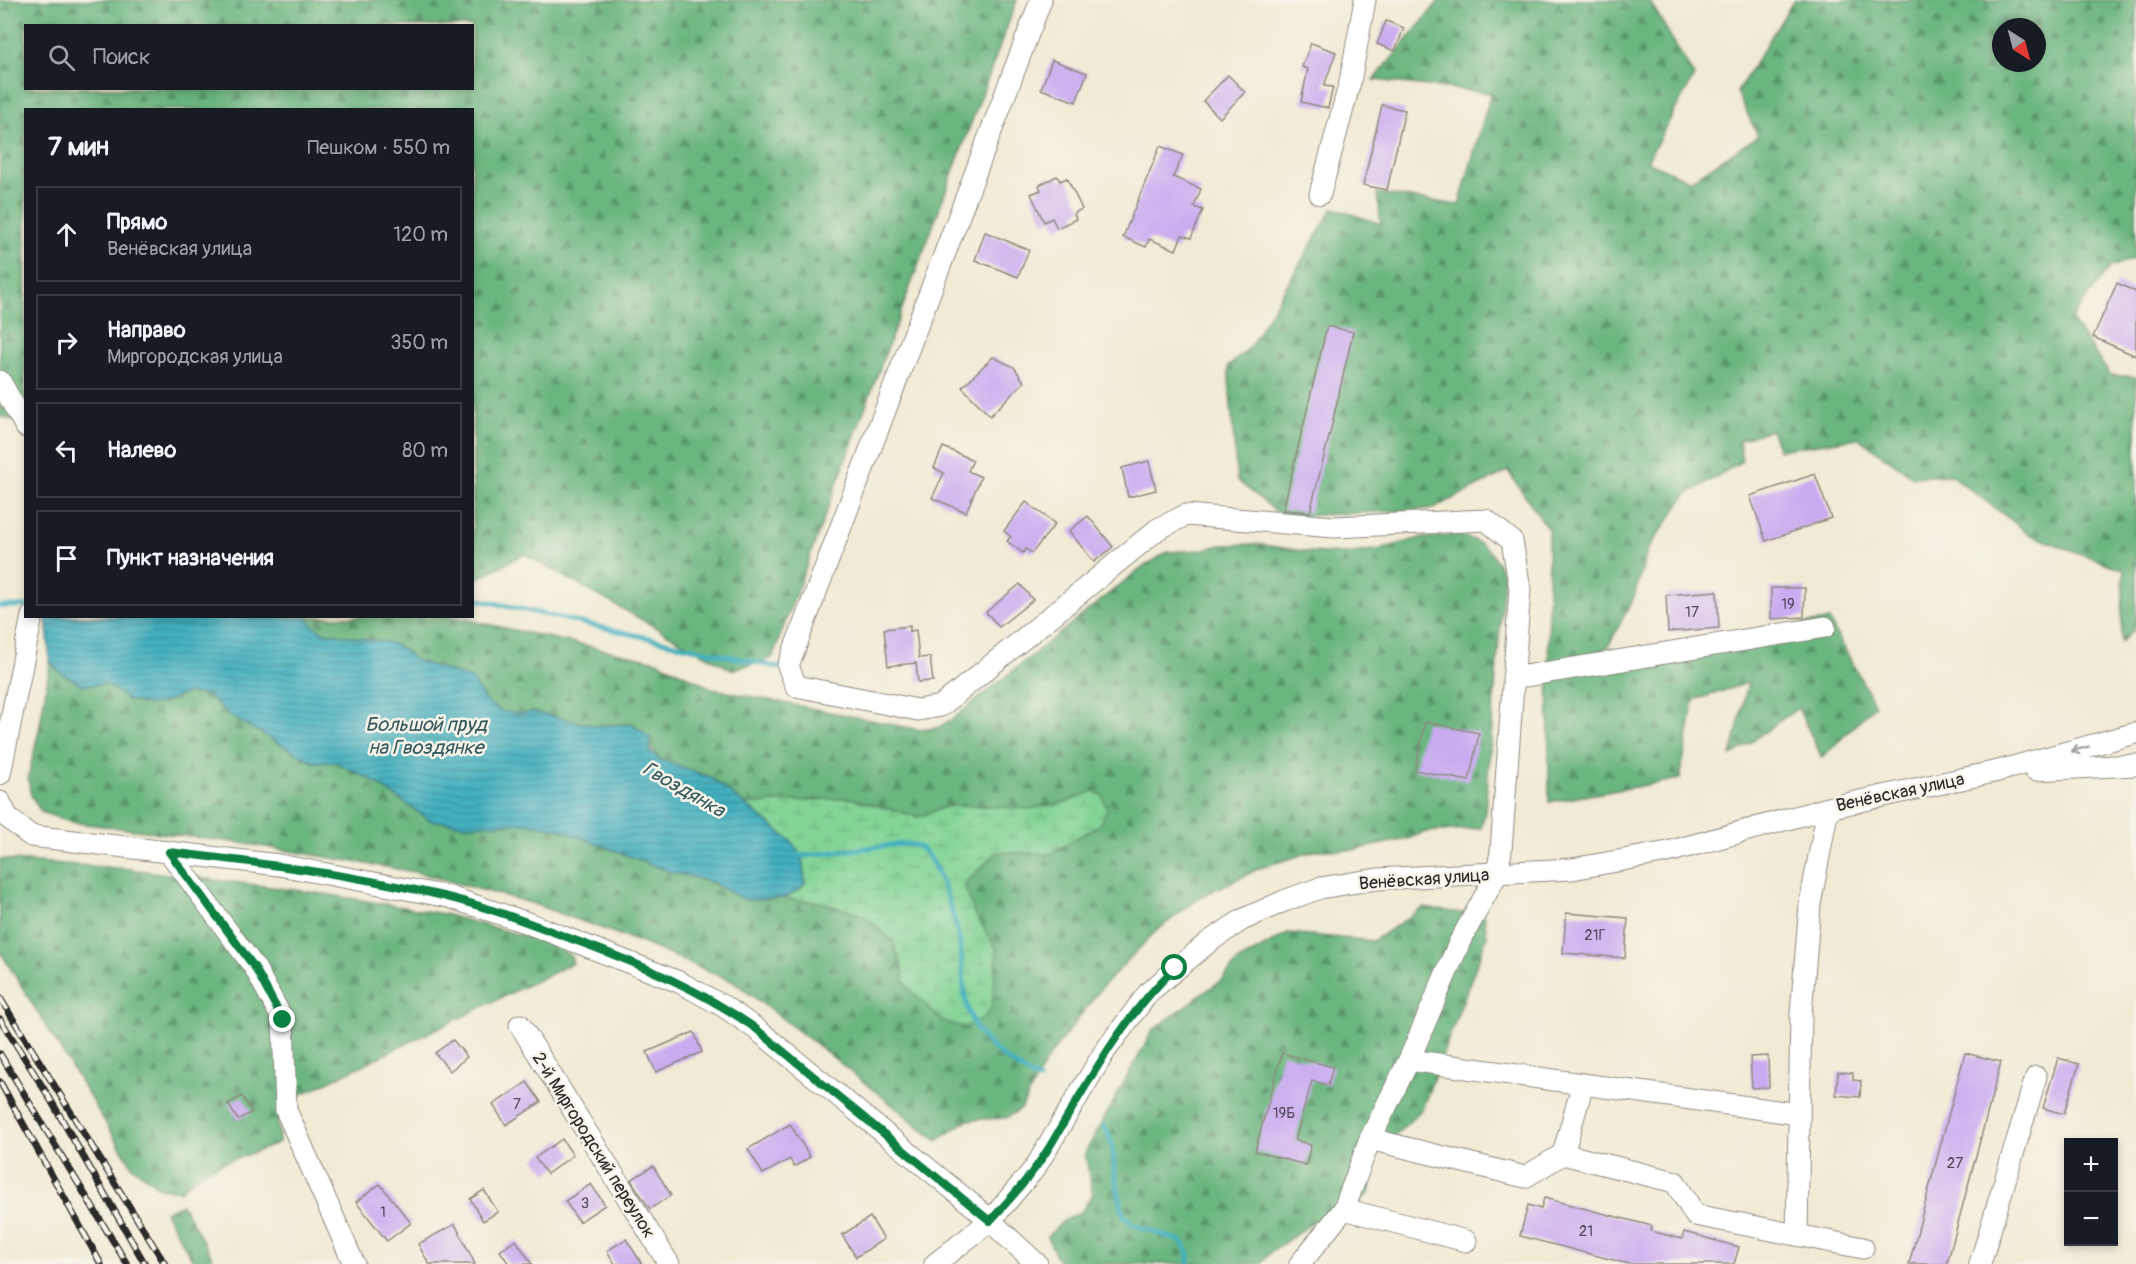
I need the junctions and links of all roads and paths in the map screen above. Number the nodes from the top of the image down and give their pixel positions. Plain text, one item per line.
1 (1041, 0) edge
2 (1365, 0) edge
3 (1320, 194) dead end
4 (0, 381) edge
5 (24, 423) edge
6 (32, 618) edge
7 (1825, 627) dead end
8 (1514, 678) junction
9 (2136, 733) edge
10 (2136, 765) edge
11 (1998, 771) junction
12 (0, 774) edge
13 (0, 802) edge
14 (1828, 808) junction
15 (169, 852) junction
16 (1497, 874) junction
17 (520, 1025) dead end
18 (1409, 1060) junction
19 (2036, 1077) dead end
20 (1583, 1084) junction
21 (1799, 1114) junction
22 (1370, 1139) junction
23 (1563, 1154) junction
24 (1344, 1209) junction
25 (990, 1221) junction
26 (1797, 1235) junction
27 (1466, 1241) dead end
28 (1863, 1248) dead end
29 (354, 1264) edge
30 (669, 1264) edge
31 (935, 1264) edge
32 (1037, 1264) edge
33 (1300, 1264) edge
34 (1980, 1264) edge

1 - 8 street
2 - 3 street
4 - 5 street
6 - 12 street
7 - 8 street
8 - 16 street
9 -> 11 street, Венёвская улица
10 - 11 street, Венёвская улица
11 - 14 street, Венёвская улица
13 - 15 street
14 - 16 street, Венёвская улица
14 - 21 street
15 - 25 street
15 - 29 street
16 - 18 street
16 - 25 street, Венёвская улица
17 - 30 street, 2-й Миргородский переулок
18 - 20 street
18 - 22 street
19 - 34 street
20 - 21 street
20 - 23 street
21 - 26 street
22 - 23 street
22 - 24 street
23 - 26 street
24 - 27 street
24 - 33 street
25 - 31 street, Венёвская улица
25 - 32 street
26 - 28 street

